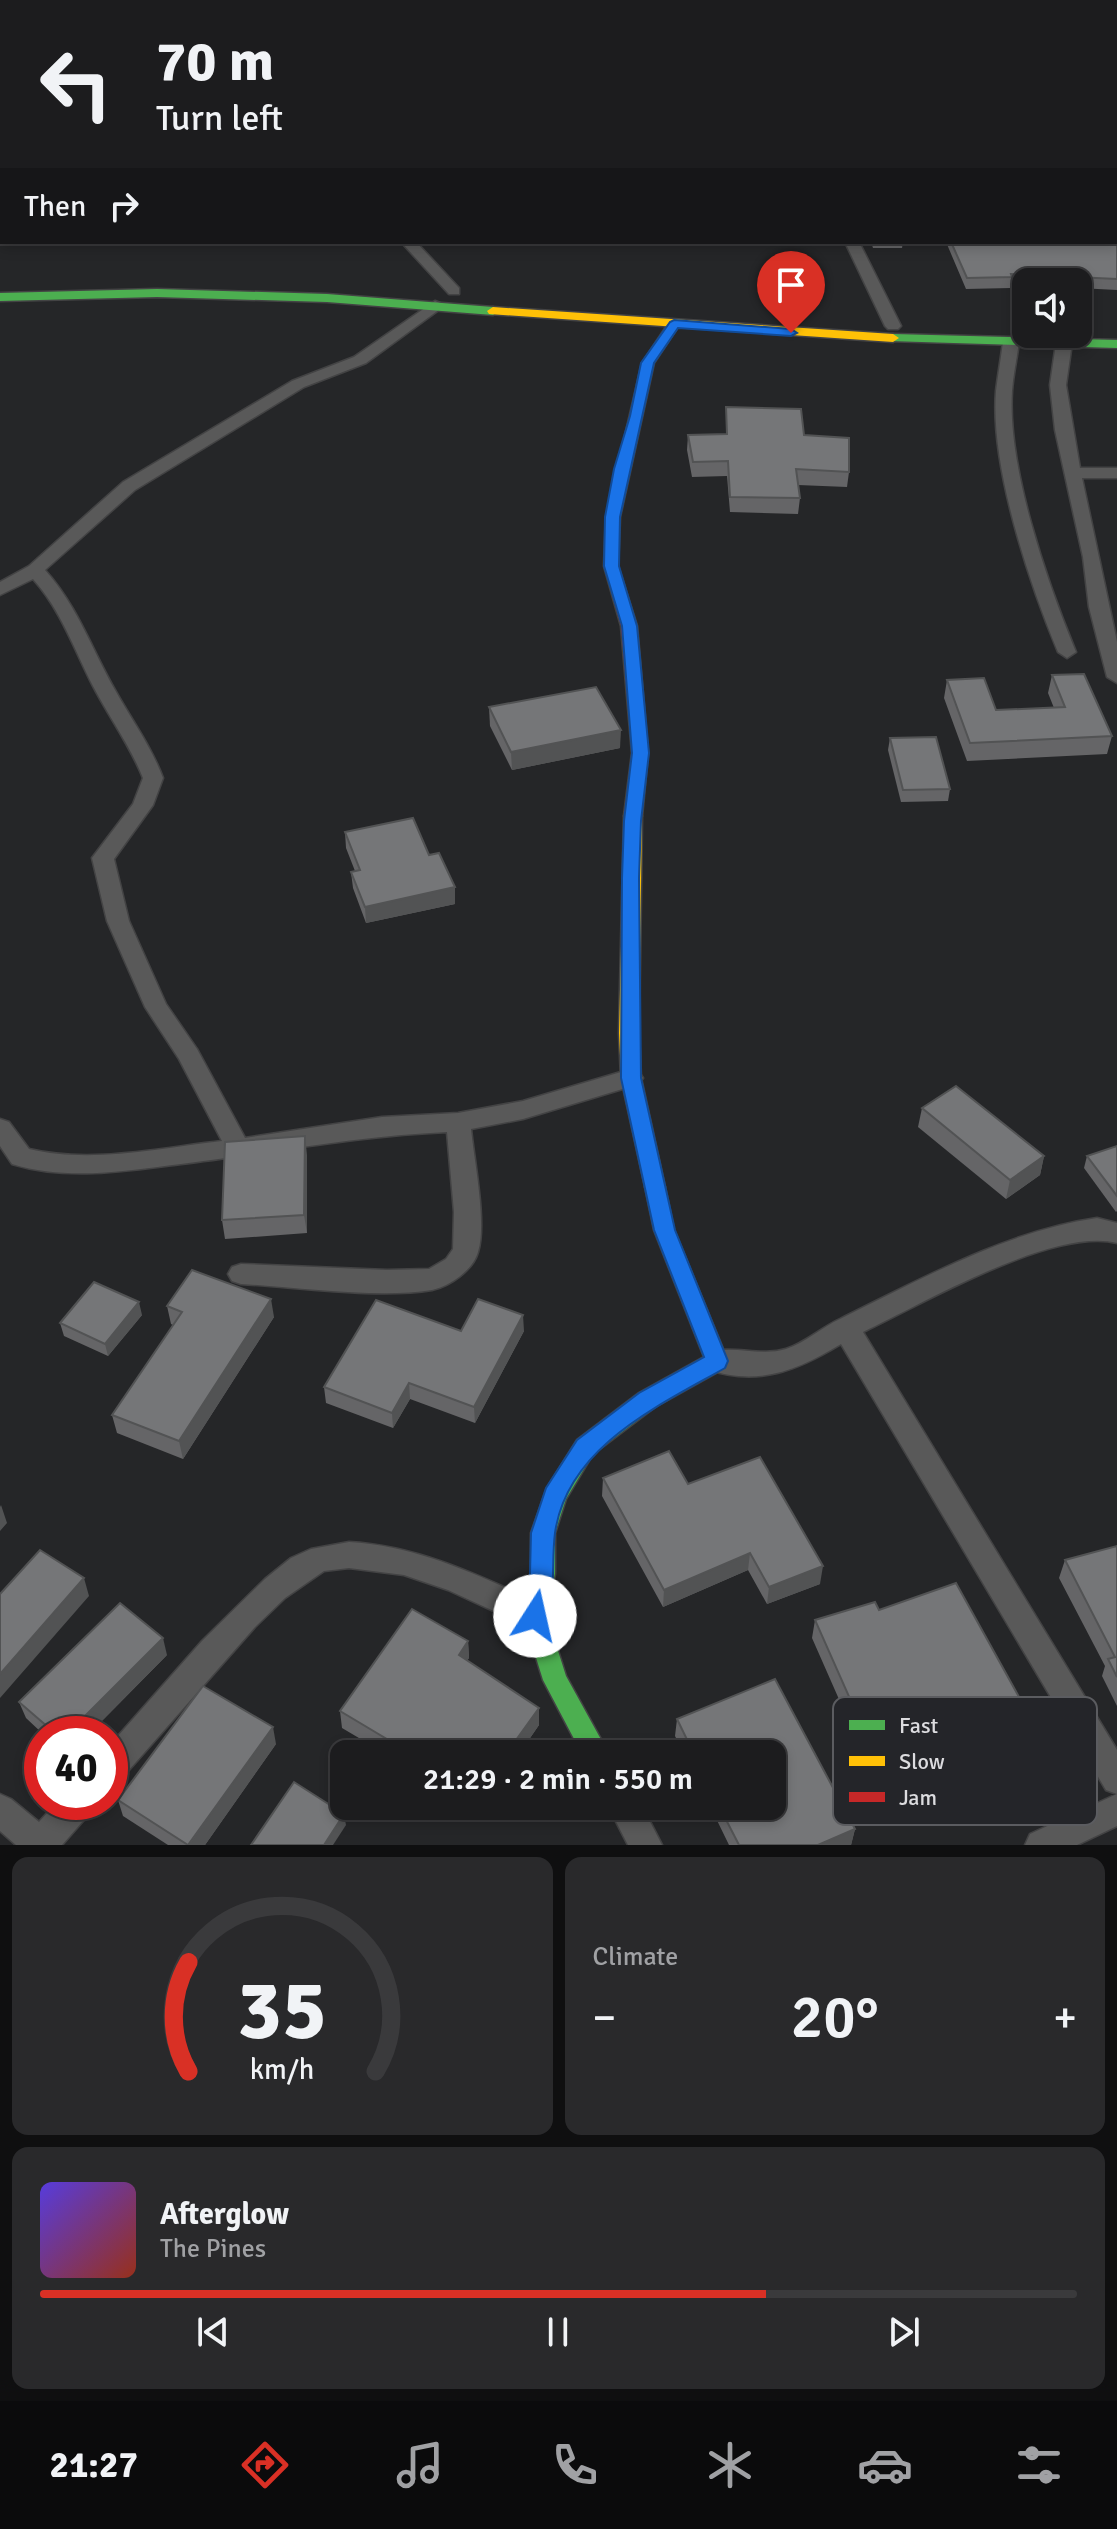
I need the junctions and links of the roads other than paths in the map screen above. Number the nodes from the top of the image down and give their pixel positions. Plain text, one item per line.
1 (410, 244) edge
2 (853, 244) edge
3 (0, 283) edge
4 (454, 291) junction
5 (0, 297) edge
6 (435, 306) junction
7 (674, 324) junction
8 (893, 326) junction
9 (1012, 326) edge
10 (1092, 327) edge
11 (1117, 328) edge
12 (1011, 342) joint
13 (1092, 344) edge
14 (1117, 344) edge
15 (1063, 348) edge
16 (1071, 473) junction
17 (1117, 473) edge
18 (35, 570) junction
19 (0, 590) edge
20 (1108, 608) edge
21 (1067, 652) dead end
22 (1117, 677) edge
23 (631, 1078) junction
24 (458, 1122) junction
25 (0, 1128) edge
26 (238, 1148) junction
27 (1117, 1233) edge
28 (241, 1274) dead end
29 (846, 1328) junction
30 (717, 1361) junction
31 (535, 1616) junction
32 (1068, 1697) edge
33 (588, 1740) edge
34 (1097, 1746) edge
35 (128, 1748) edge
36 (1117, 1779) edge
37 (0, 1810) edge
38 (1117, 1810) edge
39 (1097, 1819) edge
40 (63, 1820) edge
41 (632, 1820) edge
42 (1084, 1825) edge
43 (40, 1845) edge
44 (646, 1845) edge
45 (1041, 1845) edge

1 - 4 street
2 - 8 street
3 - 4 main road
4 - 8 main road
5 - 6 main road
6 - 7 main road
6 - 18 street
7 - 12 main road
7 - 23 main road
8 - 9 main road
10 - 11 main road
12 - 21 street
13 - 14 main road
15 - 16 street
16 - 17 street
16 - 20 street
18 - 19 street
18 - 26 street
20 - 22 street
23 - 24 street
23 - 30 main road
24 - 26 street
24 - 28 street
25 - 26 street
27 - 29 street
29 - 30 street
29 - 32 street
30 - 31 main road
31 - 33 main road
31 - 35 street
34 - 36 street
37 - 43 street
38 - 39 street
40 - 43 street
41 - 44 street
42 - 45 street

